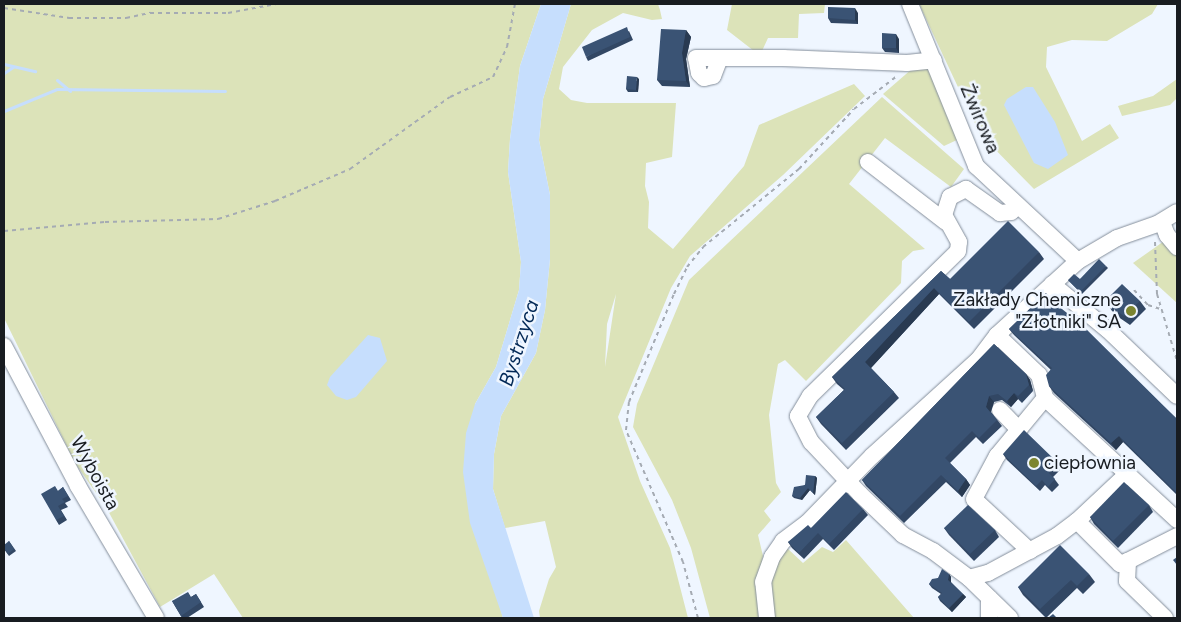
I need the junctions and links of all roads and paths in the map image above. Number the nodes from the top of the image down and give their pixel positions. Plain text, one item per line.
1 (276, 4) edge
2 (515, 4) edge
3 (910, 4) edge
4 (4, 8) edge
5 (720, 58) dead end
6 (934, 60) junction
7 (907, 63) junction
8 (868, 162) dead end
9 (1018, 206) junction
10 (1177, 212) edge
11 (946, 222) junction
12 (1159, 229) junction
13 (4, 231) edge
14 (1177, 247) edge
15 (1084, 257) junction
16 (1052, 284) junction
17 (1134, 290) dead end
18 (1160, 309) junction
19 (1112, 334) junction
20 (997, 335) junction
21 (4, 346) edge
22 (1177, 361) edge
23 (1177, 384) edge
24 (1177, 396) edge
25 (1045, 398) junction
26 (1000, 410) dead end
27 (1019, 430) junction
28 (1126, 475) junction
29 (848, 481) junction
30 (1177, 520) edge
31 (1077, 521) junction
32 (1177, 536) edge
33 (1030, 551) junction
34 (1128, 561) junction
35 (969, 578) junction
36 (989, 598) junction
37 (156, 618) edge
38 (698, 618) edge
39 (767, 618) edge
40 (989, 618) edge
41 (1010, 618) edge
42 (1165, 618) edge

1 - 4 path
2 - 13 path
3 - 6 street, Żwirowa
5 - 7 street
6 - 7 street
6 - 9 street, Żwirowa
7 - 38 path
8 - 11 street
9 - 11 street
9 - 15 street, Żwirowa
10 - 12 street
11 - 29 street
12 - 14 street
12 - 15 street
12 - 18 path
15 - 16 street
16 - 19 street
16 - 20 street
17 - 18 path
18 - 22 path
19 - 23 street
19 - 24 street
20 - 25 street
20 - 29 street
21 - 37 street, Wyboista
25 - 27 street
25 - 28 street
26 - 27 street
27 - 33 street
28 - 30 street
28 - 31 street
29 - 35 street
29 - 39 street
31 - 33 street
31 - 34 street
32 - 34 street
33 - 35 street
34 - 42 street
35 - 36 street
36 - 40 street
36 - 41 street

